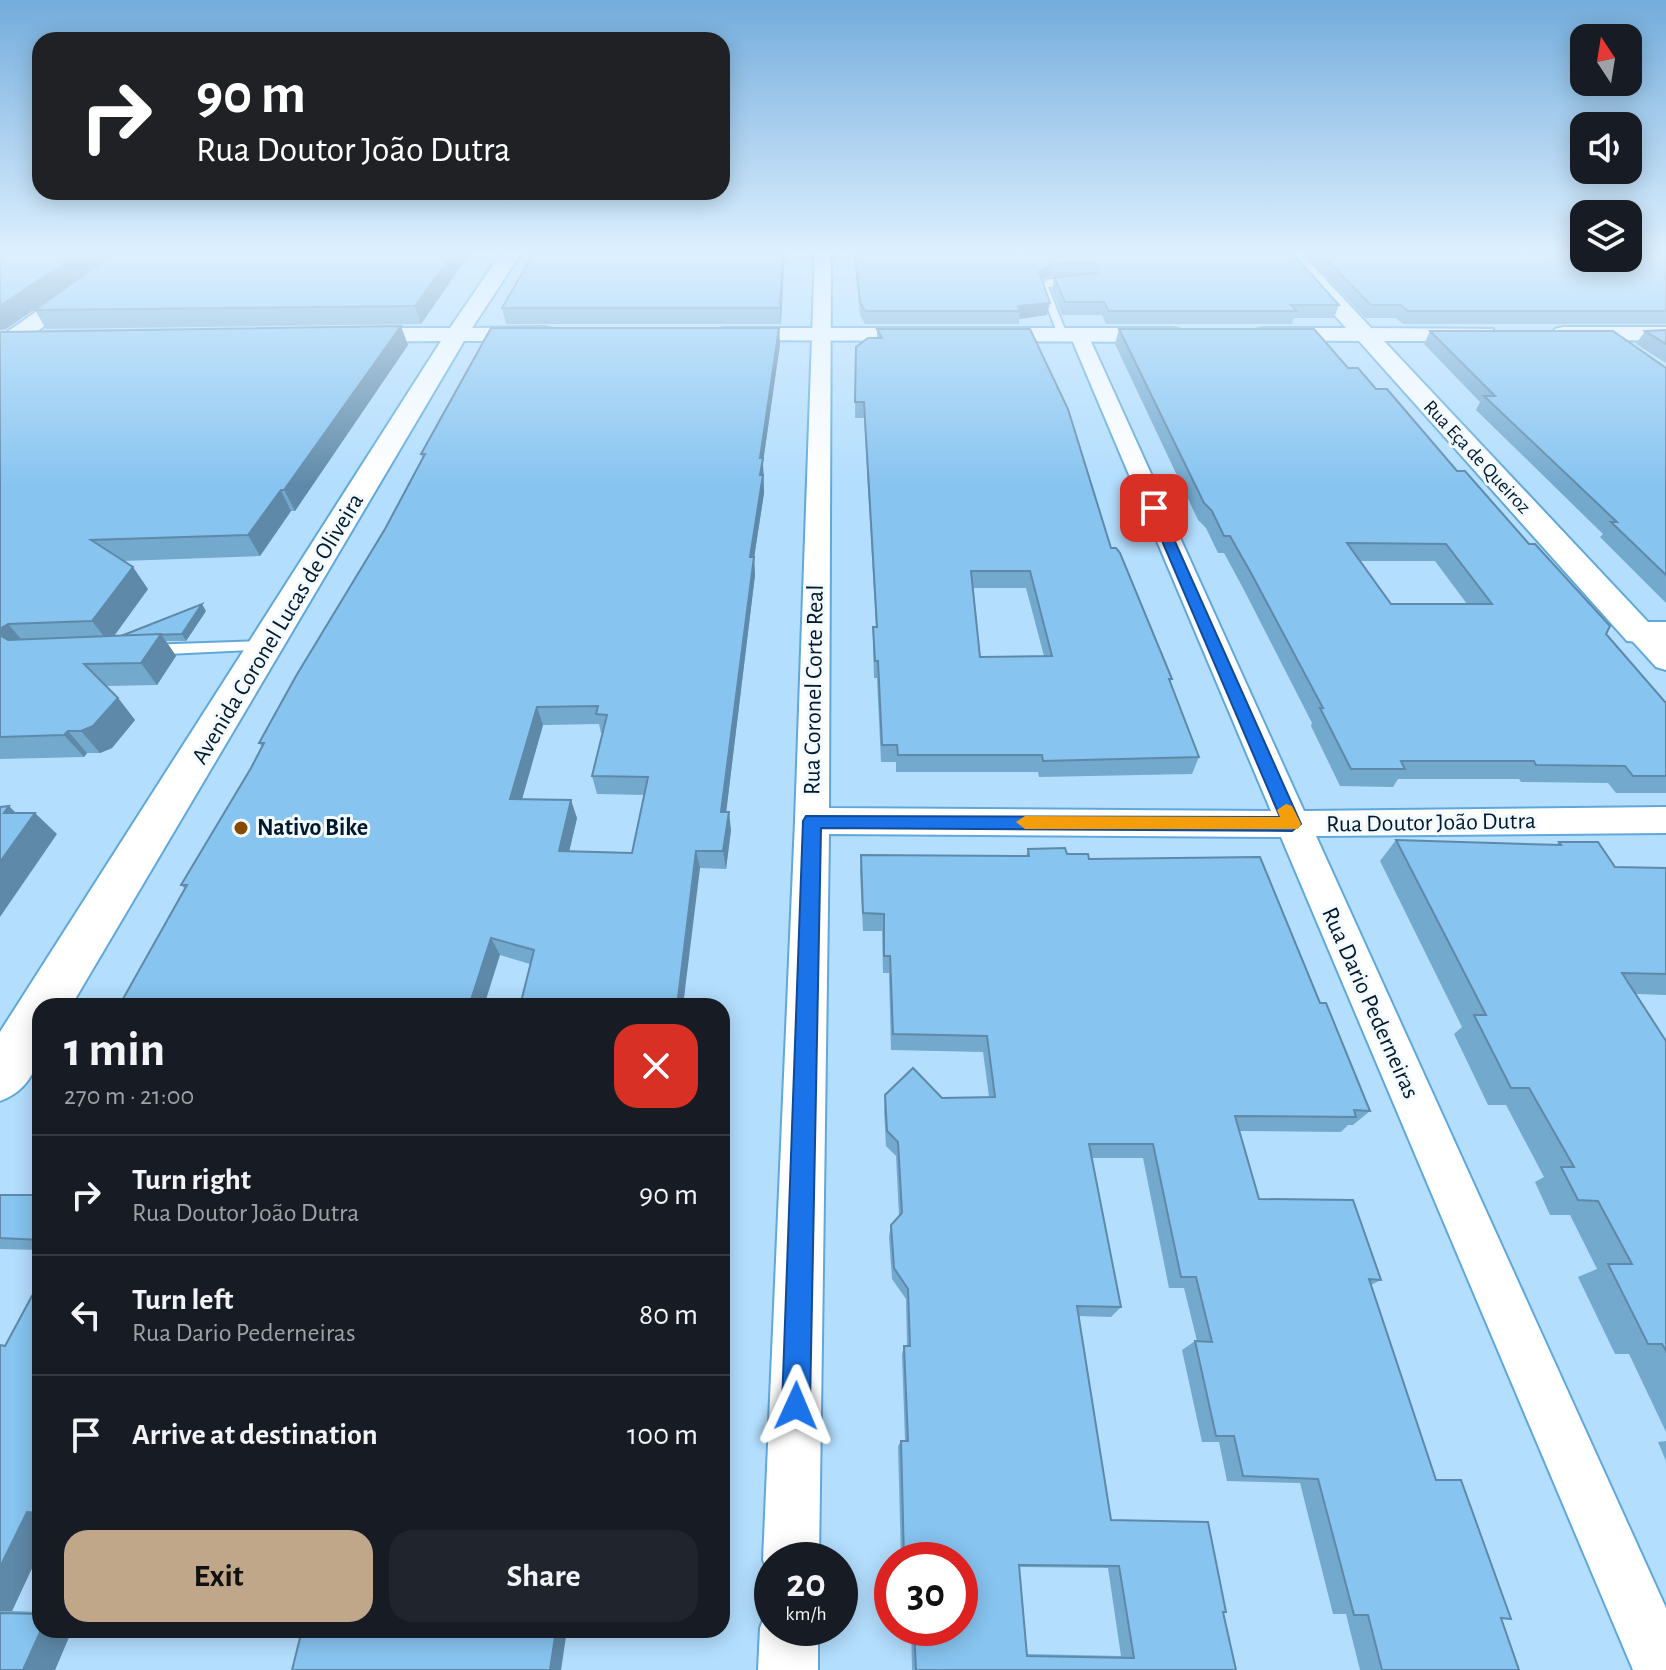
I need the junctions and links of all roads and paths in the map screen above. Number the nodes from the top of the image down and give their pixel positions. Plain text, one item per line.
1 (21, 330) edge
2 (460, 330) edge
3 (819, 330) edge
4 (1067, 330) edge
5 (1359, 330) edge
6 (457, 334) junction
7 (1501, 334) edge
8 (1547, 334) edge
9 (1608, 334) junction
10 (1666, 334) edge
11 (330, 335) edge
12 (567, 335) edge
13 (693, 335) edge
14 (1070, 335) junction
15 (1190, 335) edge
16 (1237, 335) edge
17 (1364, 335) junction
18 (819, 336) junction
19 (45, 338) edge
20 (4, 342) edge
21 (1631, 351) edge
22 (1652, 633) edge
23 (267, 646) junction
24 (132, 650) edge
25 (1666, 661) edge
26 (1666, 820) edge
27 (812, 821) junction
28 (1292, 824) junction
29 (50, 998) edge
30 (32, 1026) edge
31 (0, 1077) edge
32 (792, 1542) edge
33 (789, 1646) edge
34 (788, 1670) edge
35 (1663, 1670) edge

1 - 20 street
2 - 6 street, Avenida Coronel Lucas de Oliveira
3 - 18 street, Rua Coronel Corte Real
4 - 14 lane
5 - 17 street, Rua Eça de Queiroz
6 - 11 street
6 - 12 street
6 - 23 street, Avenida Coronel Lucas de Oliveira
7 - 17 street
8 - 9 street
9 - 10 street
9 - 21 street
13 - 18 street
14 - 15 street
14 - 18 street
14 - 28 street, Rua Dario Pederneiras
16 - 17 street
17 - 22 street, Rua Eça de Queiroz
18 - 27 street, Rua Coronel Corte Real
19 - 20 street
22 - 25 street, Rua Eça de Queiroz
23 - 24 lane
23 - 29 street, Avenida Coronel Lucas de Oliveira
26 - 28 street, Rua Doutor João Dutra
27 - 28 street, Rua Doutor João Dutra
27 - 32 street, Rua Coronel Corte Real
28 - 35 street, Rua Dario Pederneiras
30 - 31 street
33 - 34 street

